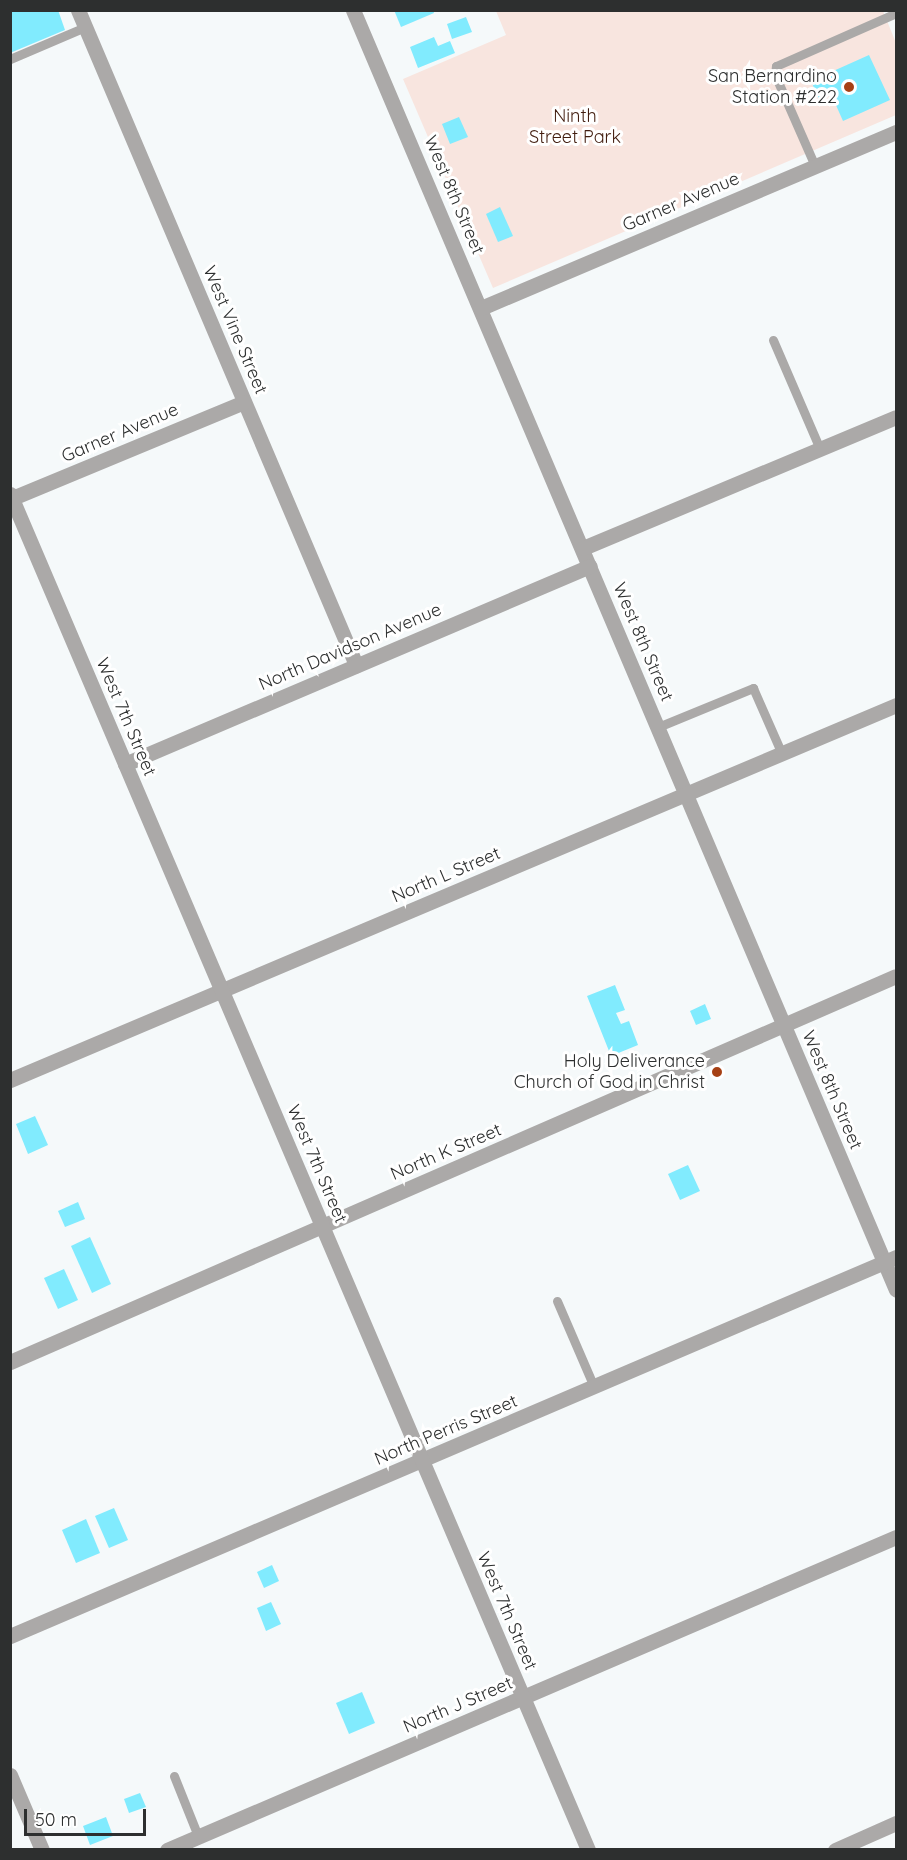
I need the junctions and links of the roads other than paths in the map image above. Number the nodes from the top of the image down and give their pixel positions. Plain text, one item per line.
1 (78, 10) edge
2 (353, 10) edge
3 (897, 13) edge
4 (85, 27) junction
5 (10, 58) edge
6 (897, 132) edge
7 (815, 166) junction
8 (481, 308) junction
9 (773, 340) dead end
10 (244, 402) junction
11 (897, 417) edge
12 (820, 449) junction
13 (11, 497) edge
14 (583, 548) junction
15 (591, 566) junction
16 (356, 665) junction
17 (897, 705) edge
18 (657, 727) junction
19 (782, 754) junction
20 (124, 764) junction
21 (685, 795) junction
22 (897, 975) edge
23 (222, 992) junction
24 (784, 1026) junction
25 (10, 1080) edge
26 (322, 1227) junction
27 (891, 1259) edge
28 (897, 1290) edge
29 (557, 1301) dead end
30 (10, 1362) edge
31 (594, 1387) junction
32 (422, 1461) junction
33 (897, 1537) edge
34 (10, 1636) edge
35 (524, 1699) junction
36 (10, 1776) edge
37 (174, 1776) dead end
38 (897, 1823) edge
39 (198, 1836) junction
40 (42, 1850) edge
41 (167, 1850) edge
42 (588, 1850) edge
43 (834, 1850) edge

1 - 4 street, West Vine Street
2 - 8 street, West 8th Street
3 - 7 lane
4 - 5 lane
4 - 10 street, West Vine Street
6 - 7 street, Garner Avenue
7 - 8 street, Garner Avenue
8 - 14 street, West 8th Street
9 - 12 lane
10 - 13 street, Garner Avenue
10 - 16 street, West Vine Street
11 - 12 street
12 - 14 street
13 - 20 street, West 7th Street
14 - 15 street, West 8th Street
15 - 16 street, North Davidson Avenue
15 - 18 street, West 8th Street
16 - 20 street, North Davidson Avenue
17 - 19 street, North L Street
18 - 19 lane
18 - 21 street, West 8th Street
19 - 21 street, North L Street
20 - 23 street, West 7th Street
21 - 23 street, North L Street
21 - 24 street, West 8th Street
22 - 24 street, North K Street
23 - 25 street, North L Street
23 - 26 street, West 7th Street
24 - 26 street, North K Street
24 - 27 street, West 8th Street
26 - 30 street, North K Street
26 - 32 street, West 7th Street
27 - 28 street, West 8th Street
27 - 31 street, North Perris Street
29 - 31 lane
31 - 32 street, North Perris Street
32 - 34 street, North Perris Street
32 - 35 street, West 7th Street
33 - 35 street, North J Street
35 - 39 street, North J Street
35 - 42 street, West 7th Street
36 - 40 street
37 - 39 lane
38 - 43 street
39 - 41 street, North J Street

